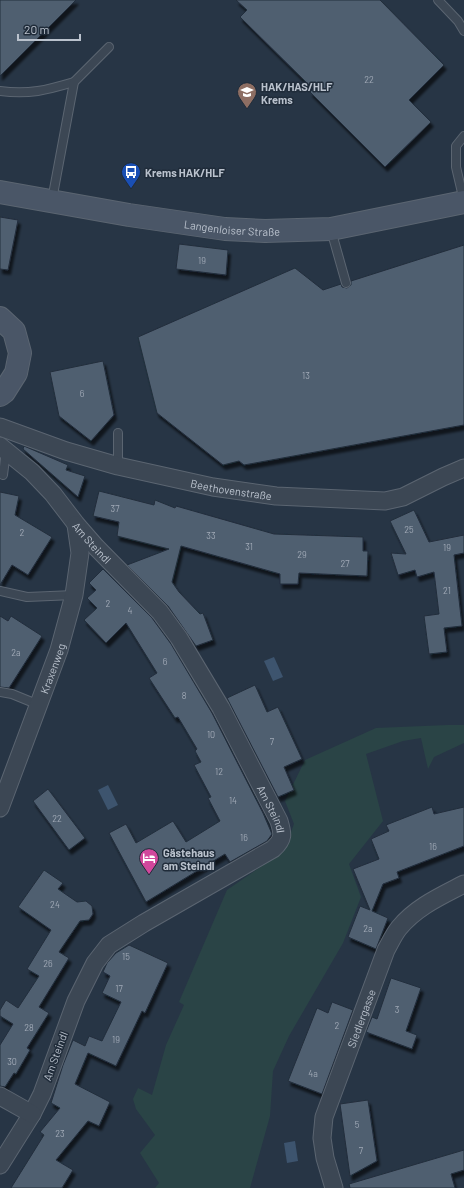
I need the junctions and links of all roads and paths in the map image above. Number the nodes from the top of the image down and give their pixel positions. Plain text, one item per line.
1 (438, 0) edge
2 (464, 31) edge
3 (109, 47) dead end
4 (74, 82) junction
5 (0, 91) edge
6 (464, 136) edge
7 (0, 192) edge
8 (52, 201) junction
9 (464, 201) edge
10 (331, 230) junction
11 (346, 283) dead end
12 (0, 318) edge
13 (0, 395) edge
14 (0, 427) edge
15 (118, 433) dead end
16 (3, 448) edge
17 (118, 466) junction
18 (464, 468) edge
19 (3, 475) dead end
20 (76, 524) junction
21 (0, 591) edge
22 (74, 595) junction
23 (0, 692) edge
24 (39, 705) junction
25 (1, 802) edge
26 (464, 884) edge
27 (0, 1096) edge
28 (32, 1114) junction
29 (0, 1165) edge
30 (334, 1188) edge

1 - 2 lane
3 - 4 lane
4 - 5 lane
4 - 8 lane
6 - 9 lane
7 - 8 street, Langenloiser Straße
8 - 10 street, Langenloiser Straße
9 - 10 street, Langenloiser Straße
10 - 11 lane
12 - 13 street
14 - 17 street, Beethovenstraße
15 - 17 lane
16 - 19 lane
16 - 20 street, Am Steindl
17 - 18 street, Beethovenstraße
20 - 22 street, Kraxenweg
20 - 28 street, Am Steindl
21 - 22 lane
22 - 24 street, Kraxenweg
23 - 24 lane
24 - 25 street, Kraxenweg
26 - 30 street, Siedlergasse
27 - 28 street
28 - 29 street, Am Steindl

